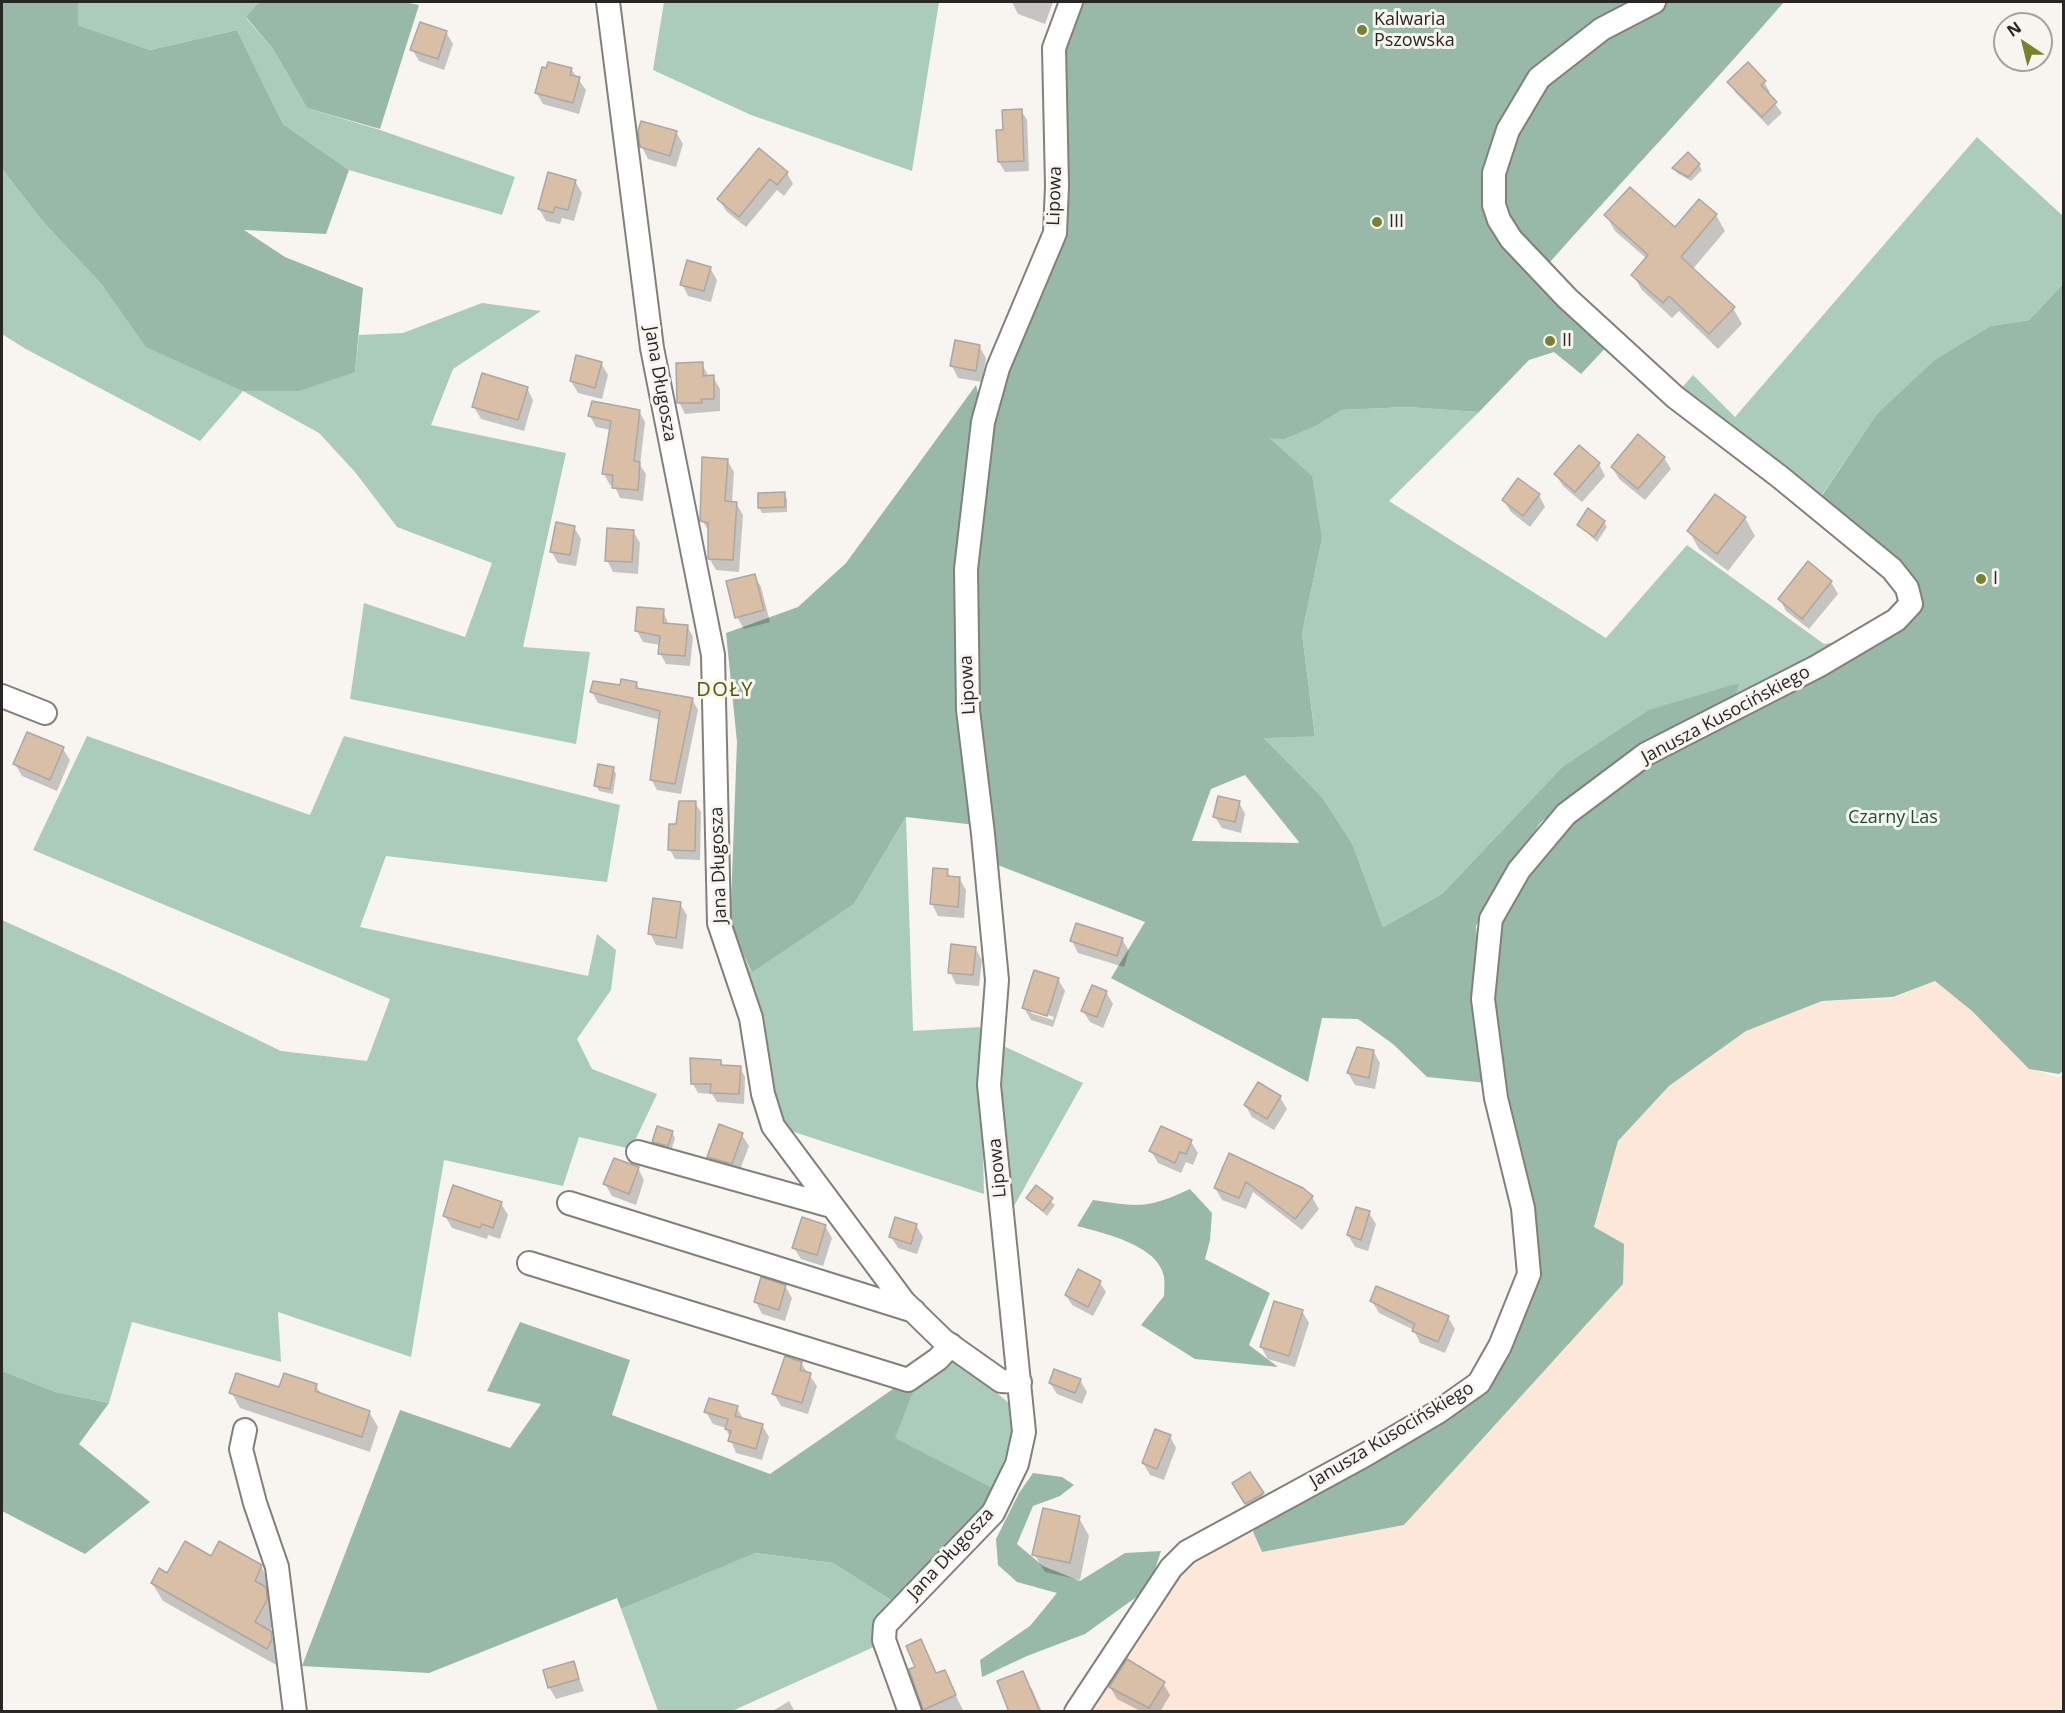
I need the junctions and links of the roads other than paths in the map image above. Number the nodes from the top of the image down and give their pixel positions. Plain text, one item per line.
1 (608, 2) edge
2 (1071, 2) edge
3 (1654, 2) edge
4 (2, 696) edge
5 (45, 713) dead end
6 (638, 1152) dead end
7 (569, 1203) dead end
8 (831, 1206) junction
9 (529, 1263) dead end
10 (914, 1311) junction
11 (951, 1345) junction
12 (1020, 1382) junction
13 (245, 1430) dead end
14 (295, 1712) edge
15 (910, 1712) edge
16 (1076, 1712) edge

1 - 8 street, Jana Długosza
2 - 12 street, Lipowa
3 - 16 street, Janusza Kusocińskiego
4 - 5 street
6 - 8 street
7 - 10 street
8 - 10 street, Jana Długosza
9 - 11 street
10 - 11 street, Jana Długosza
11 - 12 street, Jana Długosza
12 - 15 street, Jana Długosza
13 - 14 street

